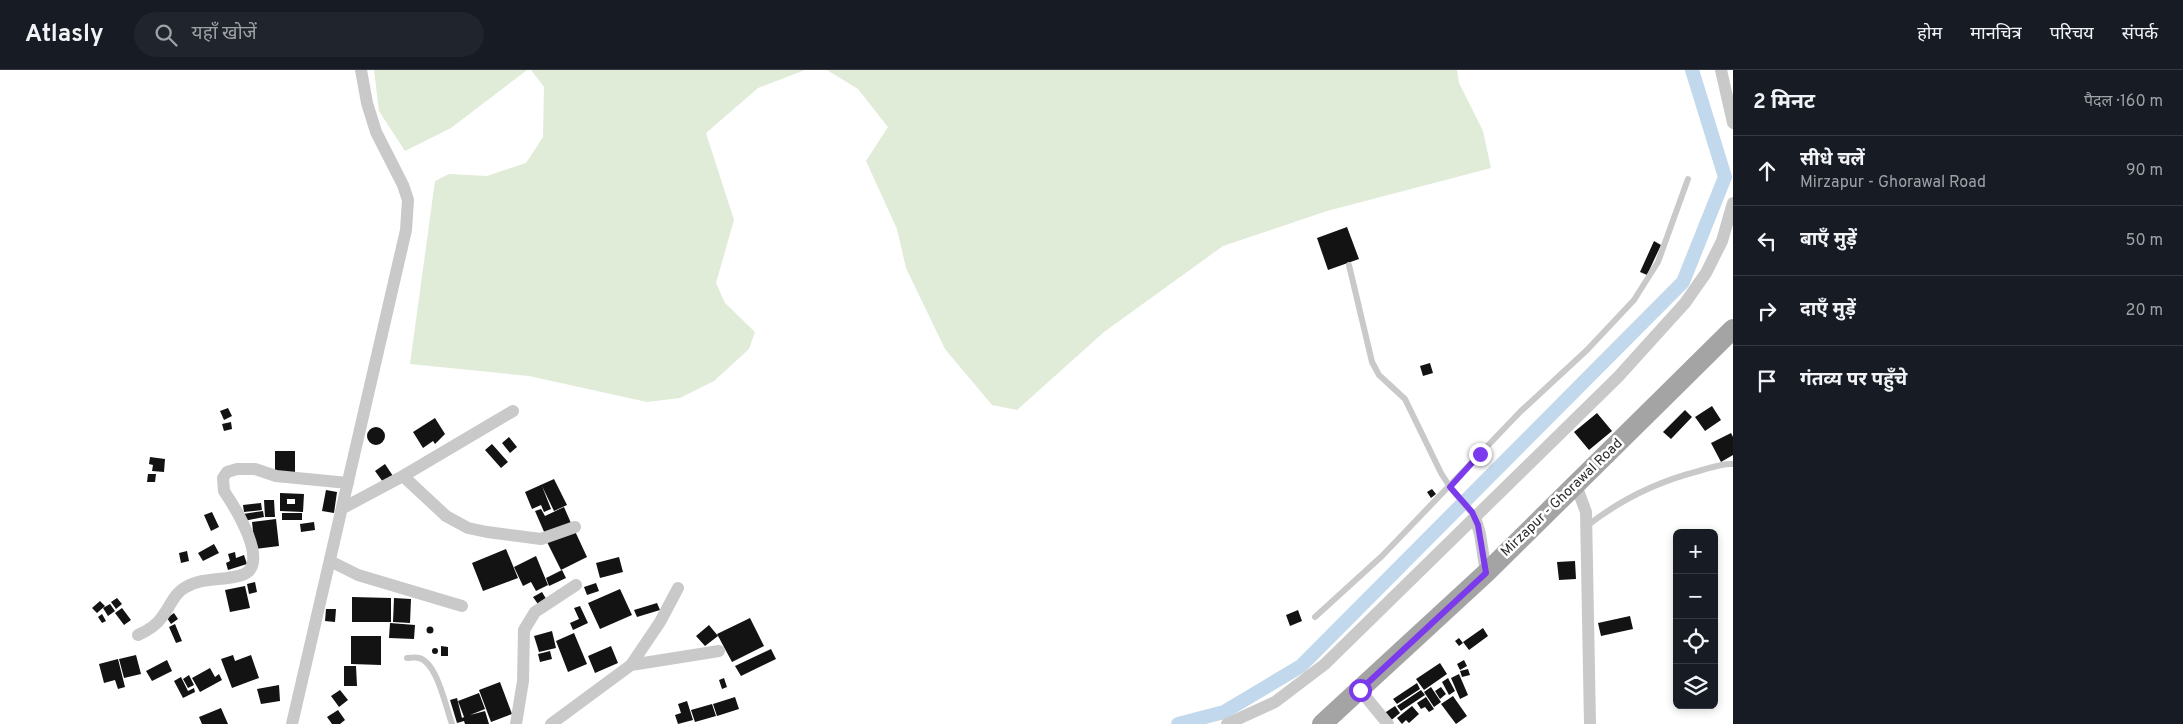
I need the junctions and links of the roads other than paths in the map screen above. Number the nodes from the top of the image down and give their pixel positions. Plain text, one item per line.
1 (361, 70) edge
2 (1721, 70) edge
3 (1733, 123) edge
4 (1688, 179) dead end
5 (1733, 203) edge
6 (1349, 265) dead end
7 (1733, 329) edge
8 (513, 411) dead end
9 (1733, 464) edge
10 (403, 476) junction
11 (348, 483) junction
12 (1576, 485) junction
13 (1452, 489) junction
14 (342, 508) junction
15 (1473, 514) junction
16 (575, 527) dead end
17 (1586, 527) junction
18 (330, 561) junction
19 (1486, 573) junction
20 (576, 585) dead end
21 (678, 588) dead end
22 (462, 606) dead end
23 (1315, 618) dead end
24 (138, 635) dead end
25 (719, 651) dead end
26 (407, 658) dead end
27 (631, 665) junction
28 (1360, 690) junction
29 (292, 724) edge
30 (452, 724) edge
31 (516, 724) edge
32 (551, 724) edge
33 (1227, 724) edge
34 (1322, 724) edge
35 (1388, 724) edge
36 (1590, 724) edge

1 - 11 street
2 - 3 street
4 - 13 lane
5 - 15 street
6 - 13 lane
7 - 12 main road, Mirzapur - Ghorawal Road
8 - 10 street
9 - 17 lane
10 - 14 street
10 - 16 street
11 - 14 street
11 - 24 street
12 - 17 street
12 - 19 main road, Mirzapur - Ghorawal Road
13 - 15 lane
13 - 23 lane
14 - 18 street
15 - 19 street
15 - 33 street
17 - 36 street
18 - 22 street
18 - 29 street
19 - 28 main road, Mirzapur - Ghorawal Road
20 - 31 street
21 - 27 street
25 - 27 street
26 - 30 lane
27 - 32 street
28 - 34 main road, Mirzapur - Ghorawal Road
28 - 35 street

